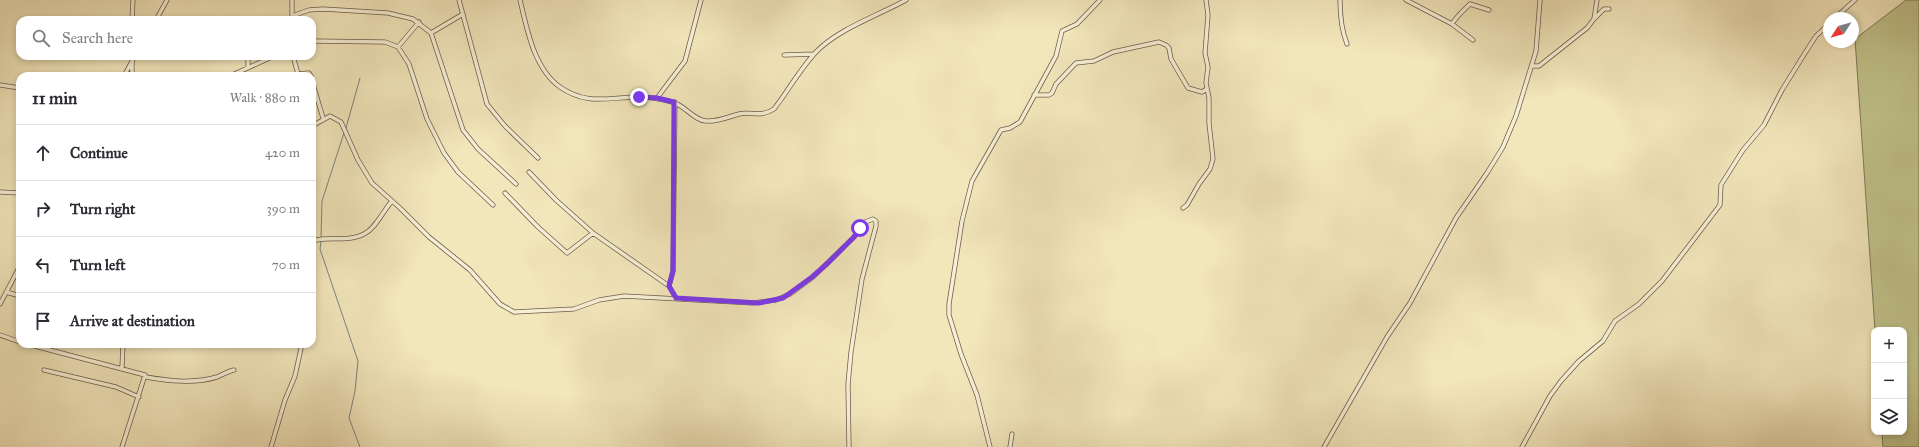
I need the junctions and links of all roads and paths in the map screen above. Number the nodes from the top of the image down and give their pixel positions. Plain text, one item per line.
1 (133, 0) edge
2 (167, 0) edge
3 (292, 0) edge
4 (458, 0) edge
5 (520, 0) edge
6 (701, 0) edge
7 (906, 0) edge
8 (1100, 0) edge
9 (1206, 0) edge
10 (1340, 0) edge
11 (1406, 0) edge
12 (1540, 0) edge
13 (1597, 0) edge
14 (1855, 0) edge
15 (1609, 9) dead end
16 (1489, 10) dead end
17 (1842, 12) edge
18 (462, 14) junction
19 (132, 16) edge
20 (158, 16) edge
21 (292, 16) edge
22 (296, 16) edge
23 (1594, 19) junction
24 (419, 22) junction
25 (1452, 24) junction
26 (1823, 30) edge
27 (431, 33) junction
28 (1474, 40) dead end
29 (316, 41) edge
30 (1347, 44) dead end
31 (398, 47) junction
32 (814, 54) junction
33 (784, 55) dead end
34 (248, 60) edge
35 (265, 60) edge
36 (294, 60) edge
37 (132, 61) joint
38 (1532, 66) junction
39 (248, 68) junction
40 (126, 72) edge
41 (132, 72) edge
42 (239, 72) edge
43 (296, 72) edge
44 (0, 85) edge
45 (16, 87) edge
46 (1207, 89) junction
47 (316, 94) edge
48 (1034, 95) junction
49 (657, 98) junction
50 (674, 102) junction
51 (323, 118) junction
52 (316, 123) edge
53 (538, 158) dead end
54 (529, 172) dead end
55 (516, 184) dead end
56 (0, 192) edge
57 (16, 193) edge
58 (505, 194) dead end
59 (392, 201) junction
60 (492, 205) dead end
61 (1183, 208) dead end
62 (593, 233) junction
63 (316, 240) edge
64 (16, 273) edge
65 (669, 286) junction
66 (6, 292) junction
67 (16, 295) edge
68 (676, 298) junction
69 (0, 304) edge
70 (0, 335) edge
71 (16, 341) edge
72 (43, 348) edge
73 (123, 348) edge
74 (301, 348) edge
75 (122, 368) junction
76 (44, 370) dead end
77 (234, 370) dead end
78 (146, 377) junction
79 (139, 397) junction
80 (1012, 434) dead end
81 (122, 447) edge
82 (271, 447) edge
83 (849, 447) edge
84 (990, 447) edge
85 (1010, 447) edge
86 (1324, 447) edge
87 (1522, 447) edge

1 - 19 street
2 - 20 street
3 - 21 street
4 - 18 street
5 - 49 street
6 - 49 street
7 - 32 street
8 - 48 street
9 - 46 street
10 - 30 street
11 - 25 street
12 - 38 street
13 - 23 street
14 - 17 street
15 - 23 street
16 - 25 street
18 - 27 street
18 - 53 street
22 - 24 street
23 - 38 street
24 - 27 street
24 - 31 street
25 - 28 street
26 - 87 street
27 - 55 street
29 - 31 street
31 - 60 street
32 - 33 street
32 - 50 street
34 - 39 street
35 - 39 street
36 - 43 street
37 - 40 street
37 - 41 street
38 - 86 street
39 - 42 street
44 - 45 street
46 - 48 street
46 - 61 street
47 - 51 street
48 - 84 street
49 - 50 street
50 - 65 street
51 - 52 street
51 - 59 street
54 - 62 street
56 - 57 street
58 - 62 street
59 - 63 street
59 - 68 street
62 - 65 street
64 - 66 street
65 - 68 street
66 - 67 street
66 - 69 street
68 - 83 street
70 - 71 street
72 - 75 street
73 - 75 street
74 - 82 street
75 - 78 street
76 - 79 street
77 - 78 street
78 - 79 street
79 - 81 street
80 - 85 street

